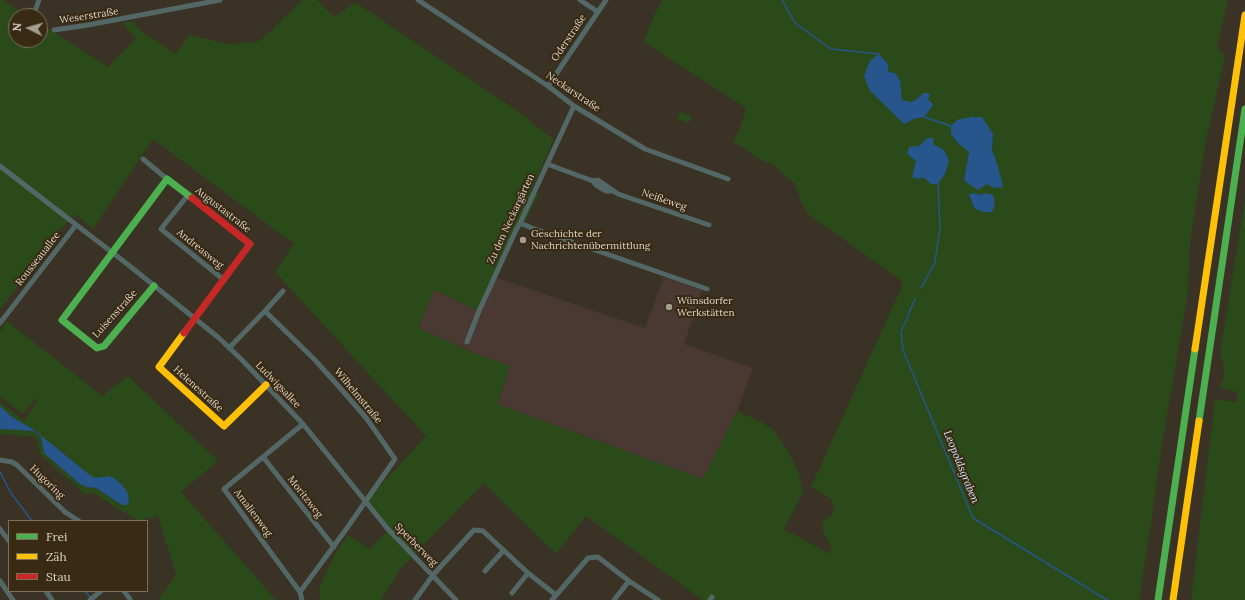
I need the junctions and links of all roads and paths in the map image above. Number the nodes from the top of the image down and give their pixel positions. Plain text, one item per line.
1 (220, 0) edge
2 (418, 0) edge
3 (580, 0) edge
4 (606, 0) edge
5 (598, 12) junction
6 (1245, 15) edge
7 (54, 30) dead end
8 (548, 86) junction
9 (574, 106) junction
10 (1245, 109) edge
11 (143, 160) dead end
12 (547, 164) junction
13 (0, 166) edge
14 (167, 179) junction
15 (728, 179) dead end
16 (188, 195) junction
17 (520, 222) junction
18 (709, 225) dead end
19 (76, 226) junction
20 (113, 253) junction
21 (224, 280) junction
22 (154, 286) junction
23 (707, 289) dead end
24 (283, 291) dead end
25 (265, 311) junction
26 (195, 319) junction
27 (0, 323) edge
28 (468, 342) dead end
29 (229, 348) junction
30 (266, 385) junction
31 (303, 424) junction
32 (263, 457) junction
33 (0, 460) edge
34 (365, 502) junction
35 (78, 520) edge
36 (0, 529) edge
37 (8, 540) edge
38 (334, 547) junction
39 (503, 551) junction
40 (485, 571) dead end
41 (528, 573) junction
42 (433, 575) junction
43 (0, 581) edge
44 (629, 581) junction
45 (100, 592) edge
46 (125, 592) edge
47 (300, 592) junction
48 (512, 593) dead end
49 (554, 598) edge
50 (130, 599) dead end
51 (13, 600) edge
52 (90, 600) edge
53 (302, 600) edge
54 (415, 600) edge
55 (456, 600) edge
56 (614, 600) edge
57 (658, 600) edge
58 (1158, 600) edge
59 (1173, 600) edge

1 - 7 street, Weserstraße
2 - 8 street, Neckarstraße
3 - 5 street
4 - 5 street, Oderstraße
5 - 8 street, Oderstraße
6 - 58 main road
8 - 9 street, Neckarstraße
9 - 12 street, Zu den Neckargärten
9 - 15 street, Neckarstraße
10 - 59 main road
11 - 14 street, Augustastraße
12 - 17 street, Zu den Neckargärten
12 - 18 street, Neißeweg
13 - 19 street, Ludwigsallee
14 - 16 main road, Augustastraße
14 - 20 main road
16 - 21 main road, Augustastraße
16 - 21 street, Andreasweg
17 - 23 street
17 - 28 street, Zu den Neckargärten
19 - 20 street, Ludwigsallee
19 - 27 street, Rousseauallee
20 - 22 street, Ludwigsallee
20 - 22 main road, Luisenstraße
21 - 26 main road, Augustastraße
22 - 26 street, Ludwigsallee
24 - 25 street
25 - 29 street
25 - 34 street, Wilhelmstraße
26 - 29 street, Ludwigsallee
26 - 30 main road, Helenestraße
29 - 30 street, Ludwigsallee
30 - 31 street, Ludwigsallee
31 - 32 street, Amalienweg
31 - 34 street, Ludwigsallee
32 - 38 street, Moritzweg
32 - 47 street, Amalienweg
33 - 35 street, Hugoring
34 - 38 street
34 - 42 street, Sperberweg
36 - 37 street
38 - 47 street
39 - 40 street
39 - 41 street
39 - 42 street
41 - 48 street
41 - 49 street
42 - 54 street
42 - 55 street, Sperberweg
43 - 51 street
44 - 49 street
44 - 56 street
44 - 57 street
45 - 52 street
46 - 50 street
47 - 53 street

